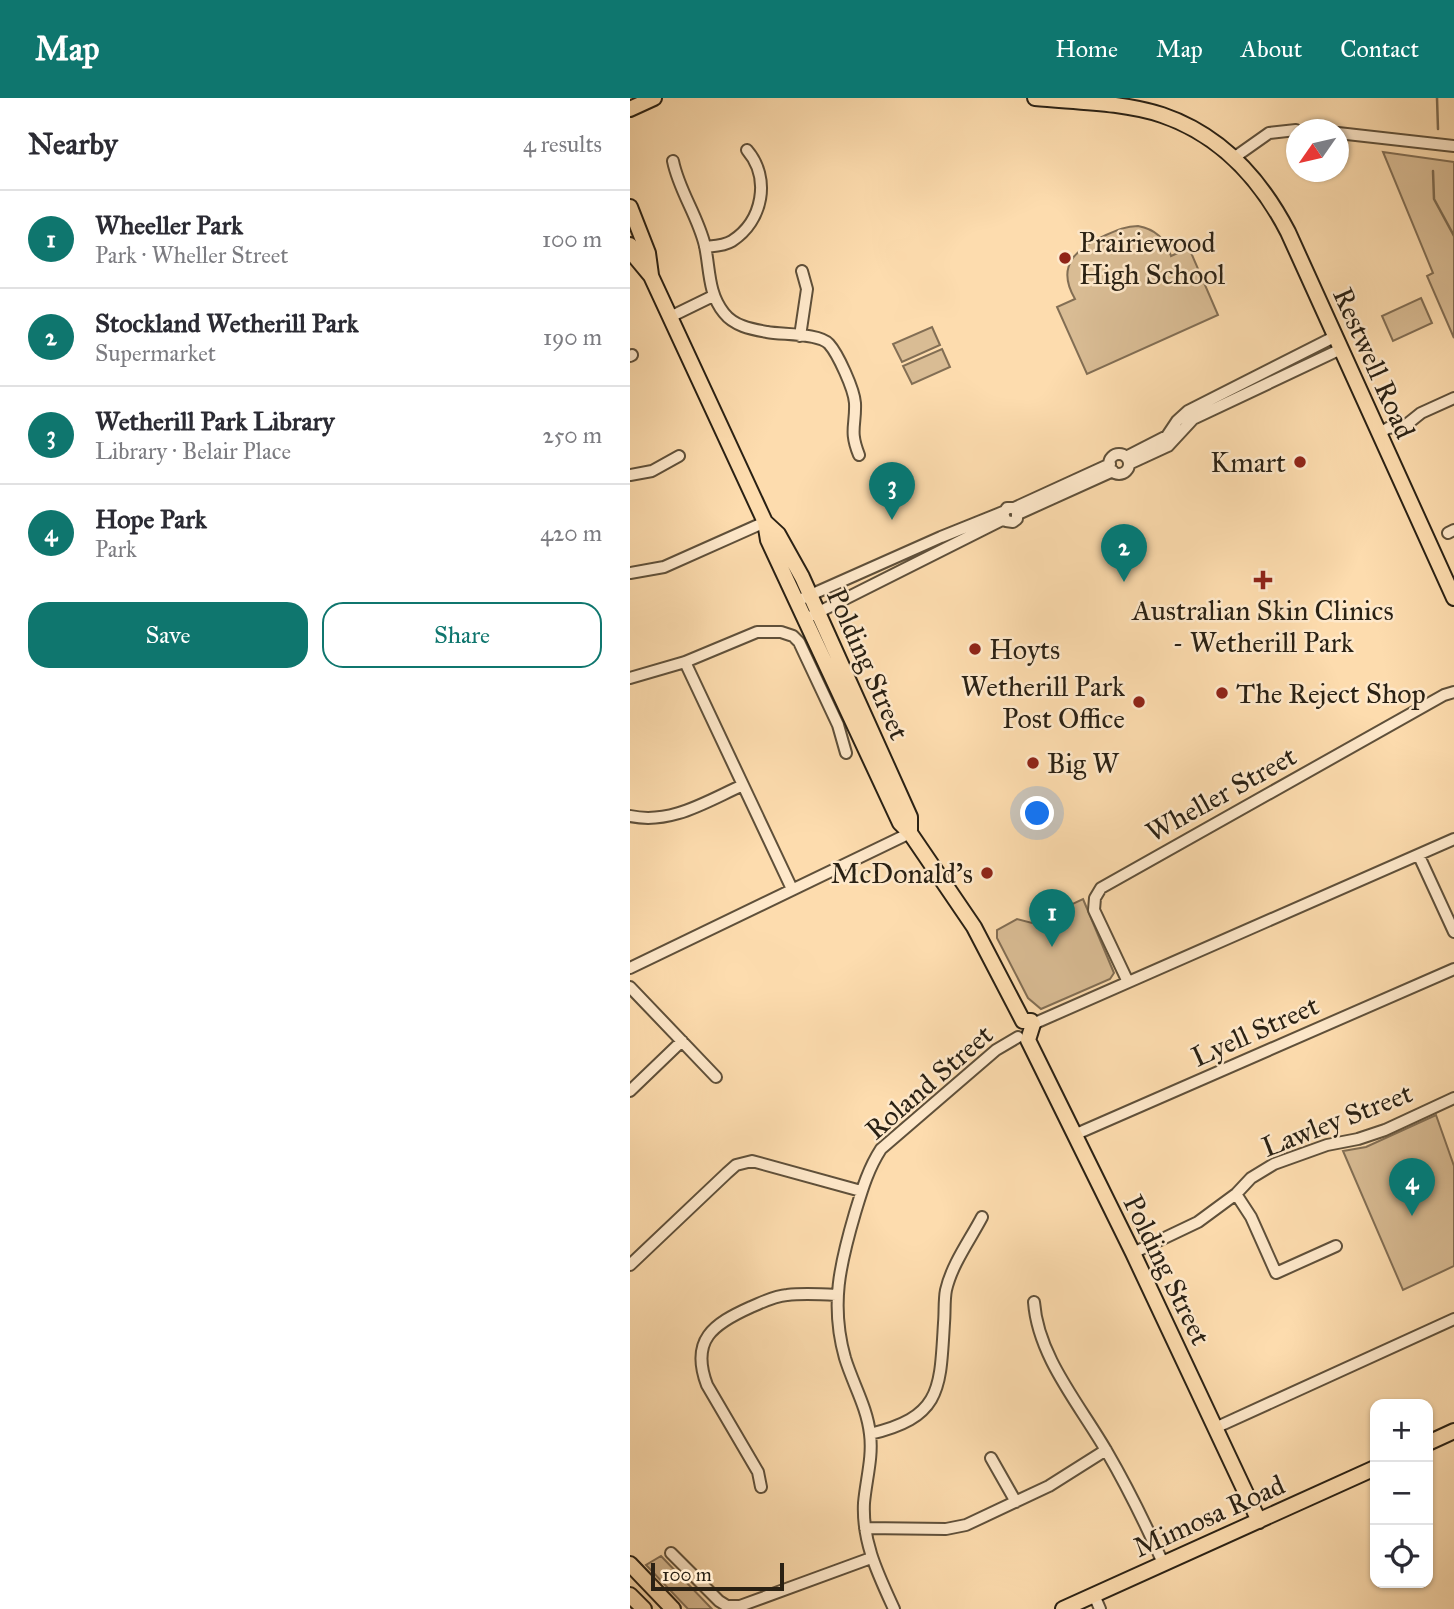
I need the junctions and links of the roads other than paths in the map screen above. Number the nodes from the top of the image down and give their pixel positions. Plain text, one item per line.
1 (654, 98) edge
2 (1035, 98) edge
3 (634, 105) edge
4 (1286, 131) edge
5 (1349, 134) edge
6 (1454, 146) edge
7 (747, 150) dead end
8 (1235, 157) junction
9 (673, 161) dead end
10 (630, 207) edge
11 (630, 245) edge
12 (705, 247) junction
13 (802, 271) dead end
14 (651, 276) junction
15 (713, 296) junction
16 (670, 317) junction
17 (800, 336) junction
18 (1339, 342) junction
19 (1454, 398) edge
20 (1379, 433) junction
21 (859, 455) dead end
22 (679, 456) dead end
23 (630, 475) edge
24 (1010, 513) junction
25 (765, 522) junction
26 (911, 550) junction
27 (916, 562) junction
28 (630, 573) edge
29 (803, 598) junction
30 (1454, 598) edge
31 (812, 616) junction
32 (685, 662) junction
33 (630, 678) edge
34 (1454, 692) edge
35 (846, 753) dead end
36 (743, 785) junction
37 (630, 816) edge
38 (910, 833) junction
39 (1454, 839) edge
40 (1419, 856) junction
41 (792, 888) junction
42 (1454, 932) edge
43 (630, 968) edge
44 (1454, 969) edge
45 (1128, 982) junction
46 (630, 987) edge
47 (1028, 1023) junction
48 (1023, 1039) junction
49 (682, 1041) junction
50 (716, 1077) dead end
51 (630, 1091) edge
52 (1454, 1098) edge
53 (1074, 1135) junction
54 (862, 1191) junction
55 (1236, 1195) junction
56 (982, 1217) dead end
57 (1336, 1245) dead end
58 (1133, 1253) junction
59 (630, 1265) edge
60 (836, 1294) junction
61 (1034, 1302) dead end
62 (1454, 1319) edge
63 (1215, 1428) junction
64 (1454, 1432) edge
65 (870, 1434) junction
66 (1433, 1441) edge
67 (1106, 1450) junction
68 (991, 1458) dead end
69 (1370, 1470) edge
70 (761, 1487) dead end
71 (1016, 1503) junction
72 (1259, 1521) junction
73 (865, 1528) junction
74 (671, 1553) dead end
75 (871, 1558) junction
76 (1163, 1563) junction
77 (633, 1573) edge
78 (630, 1595) edge
79 (1097, 1602) edge
80 (644, 1609) edge
81 (673, 1609) edge
82 (894, 1609) edge
83 (1063, 1609) edge

1 - 3 main road
2 - 8 main road, Restwell Road
4 - 8 street
5 - 6 street
7 - 12 street
8 - 18 main road, Restwell Road
9 - 12 street
10 - 14 main road, Polding Street
11 - 14 main road, Polding Street
12 - 15 street
13 - 17 street
14 - 16 main road, Polding Street
15 - 16 street
15 - 17 street
16 - 25 main road, Polding Street
17 - 21 street
18 - 20 main road, Restwell Road
18 - 24 street
19 - 20 street
20 - 30 main road, Restwell Road
22 - 23 street
24 - 26 street
24 - 27 street
25 - 28 street
25 - 29 main road, Polding Street
26 - 27 street
26 - 29 street
27 - 31 street
29 - 31 main road, Polding Street
31 - 38 main road, Polding Street
32 - 33 street
32 - 35 street
32 - 36 street
34 - 45 street, Wheller Street
36 - 37 street
36 - 41 street
38 - 41 street
38 - 47 main road, Polding Street
39 - 40 street, Roland Street
40 - 42 street
40 - 45 street, Roland Street
41 - 43 street
44 - 53 street, Lyell Street
45 - 47 street, Roland Street
46 - 49 street
47 - 48 main road
48 - 53 main road, Polding Street
48 - 54 street, Roland Street
49 - 50 street
49 - 51 street
52 - 55 street, Lawley Street
53 - 58 main road, Polding Street
54 - 59 street
54 - 60 street, Roland Street
55 - 57 street
55 - 58 street, Lawley Street
56 - 65 street
58 - 63 main road, Polding Street
60 - 65 street, Roland Street
60 - 70 street
61 - 67 street
62 - 63 street
63 - 72 main road, Polding Street
64 - 66 main road
65 - 73 street, Roland Street
67 - 71 street
67 - 76 street
68 - 71 street
69 - 72 main road, Mimosa Road
71 - 73 street
72 - 76 main road, Mimosa Road
73 - 75 street, Roland Street
74 - 75 street
75 - 82 street, Roland Street
76 - 79 main road, Mimosa Road
77 - 81 main road
78 - 80 main road
79 - 83 main road, Mimosa Road

